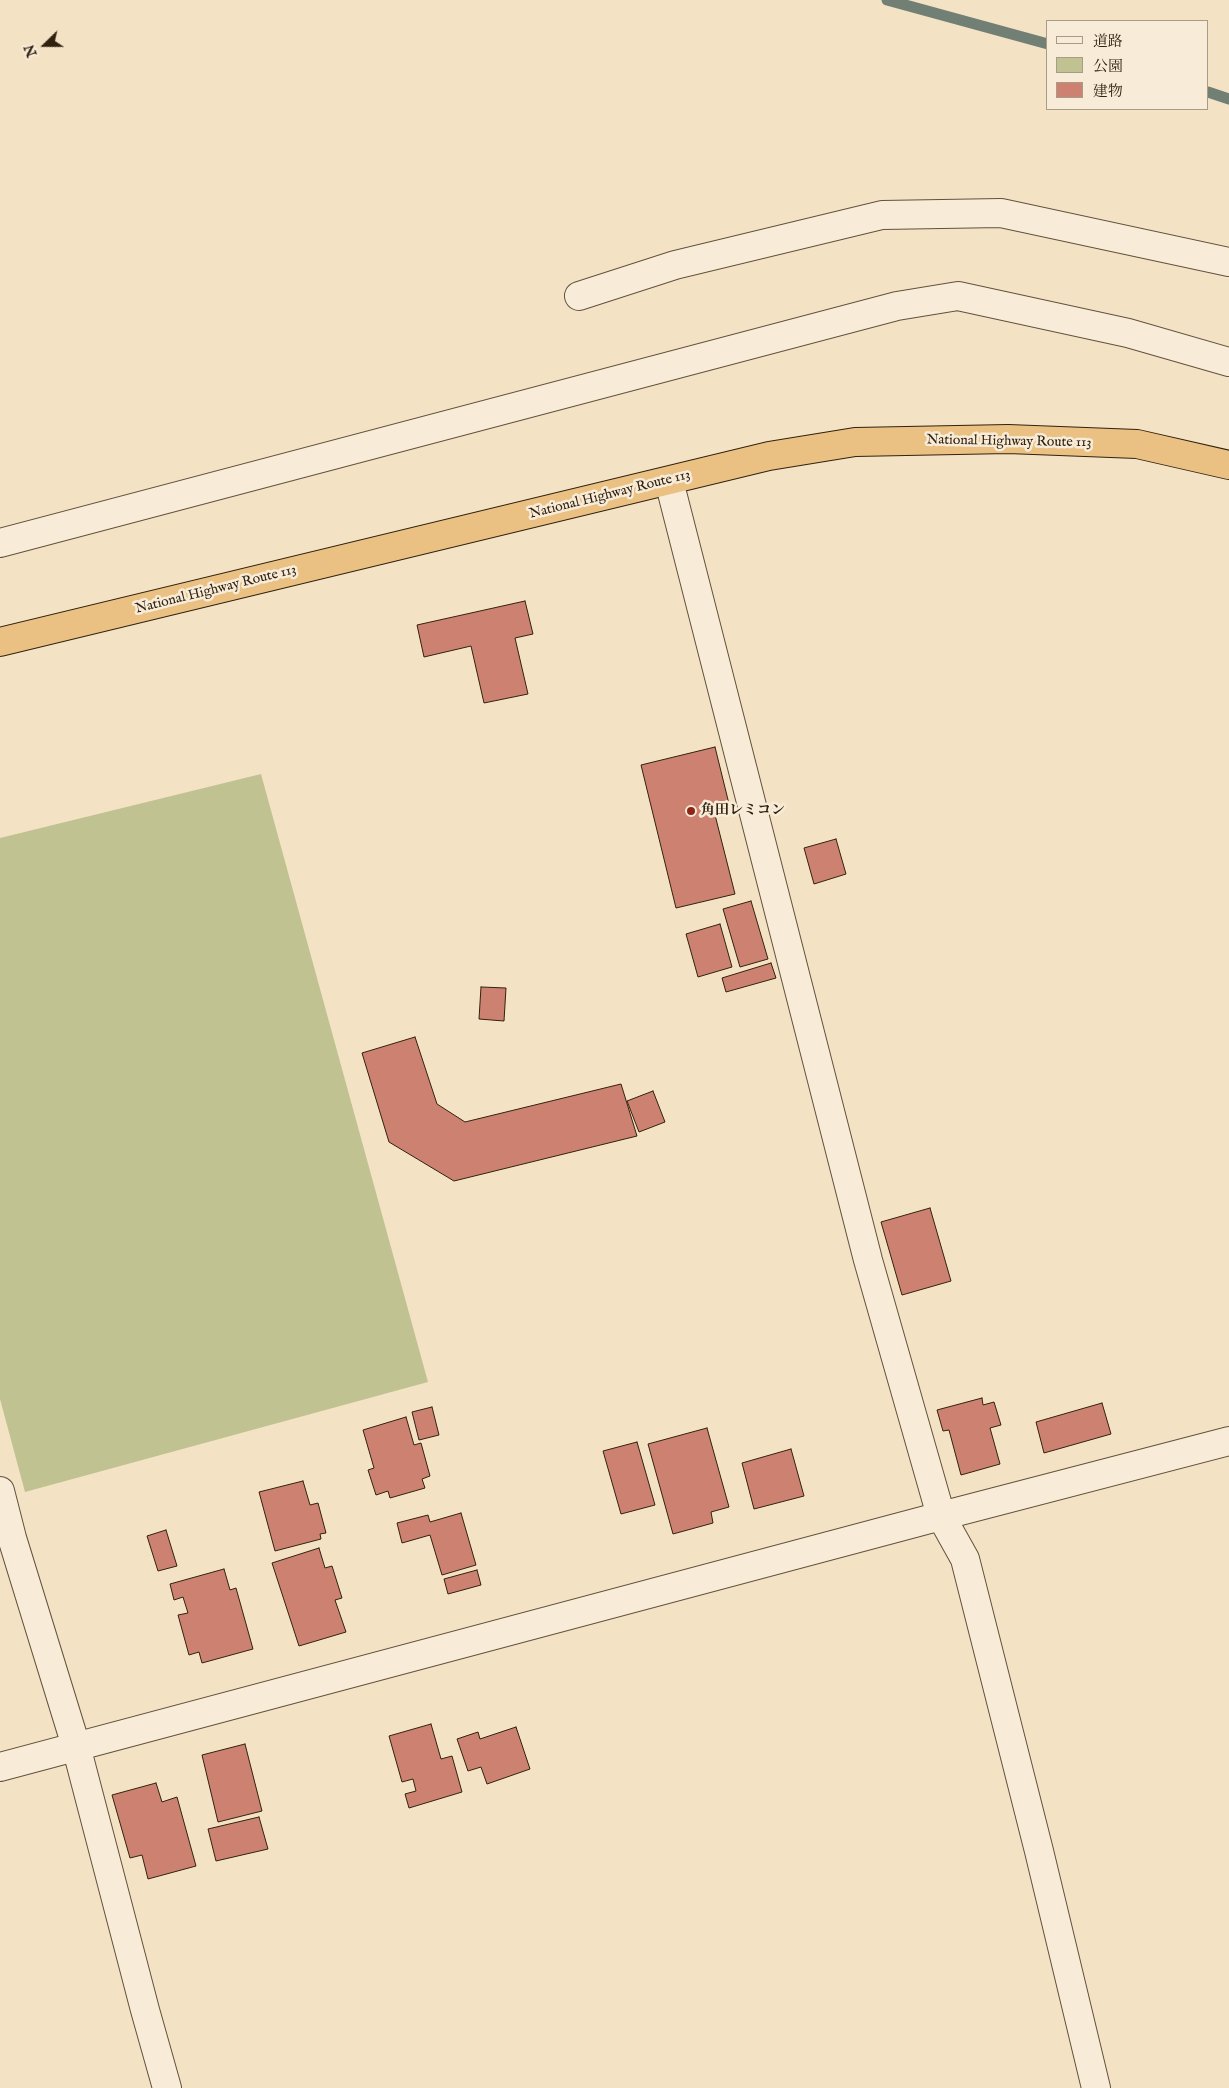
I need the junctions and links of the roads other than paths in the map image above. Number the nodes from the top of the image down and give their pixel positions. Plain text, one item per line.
1 (1229, 262) edge
2 (579, 296) dead end
3 (1229, 362) edge
4 (1229, 465) edge
5 (669, 481) junction
6 (0, 543) edge
7 (0, 642) edge
8 (1229, 1441) edge
9 (0, 1492) edge
10 (941, 1516) junction
11 (76, 1746) junction
12 (0, 1767) edge
13 (167, 2088) edge
14 (1096, 2088) edge

1 - 2 street
3 - 6 street
4 - 5 highway, National Highway Route 113
5 - 7 highway, National Highway Route 113
5 - 10 street
8 - 10 street
9 - 11 street
10 - 11 street
10 - 14 street
11 - 12 street
11 - 13 street

